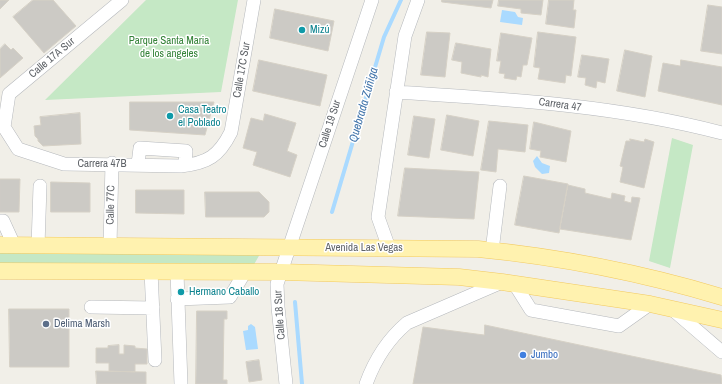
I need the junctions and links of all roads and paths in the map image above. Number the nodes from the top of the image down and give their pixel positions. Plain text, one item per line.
1 (122, 0) edge
2 (254, 0) edge
3 (372, 0) edge
4 (418, 0) edge
5 (396, 92) junction
6 (4, 127) joint
7 (722, 133) edge
8 (213, 158) joint
9 (112, 164) junction
10 (40, 186) dead end
11 (500, 186) dead end
12 (0, 221) edge
13 (7, 245) edge
14 (38, 246) junction
15 (110, 246) junction
16 (289, 247) junction
17 (389, 248) junction
18 (492, 251) junction
19 (0, 271) edge
20 (151, 272) junction
21 (177, 272) junction
22 (245, 272) junction
23 (281, 272) junction
24 (508, 283) junction
25 (722, 297) edge
26 (177, 299) junction
27 (650, 304) junction
28 (91, 307) dead end
29 (153, 308) junction
30 (677, 309) junction
31 (722, 320) edge
32 (722, 331) edge
33 (722, 352) edge
34 (155, 360) dead end
35 (181, 384) edge
36 (286, 384) edge
37 (366, 384) edge

1 - 6 street, Calle 17A Sur
2 - 8 street, Calle 17C Sur
3 - 16 street, Calle 19 Sur
4 - 5 street
5 - 7 street, Carrera 47
5 - 17 street
6 - 9 street, Carrera 47B
8 - 9 street, Carrera 47B
9 - 15 street, Calle 77C
10 - 14 street
11 - 18 street
12 - 13 street
13 - 14 main road, Avenida Las Vegas
14 - 15 main road, Avenida Las Vegas
15 - 16 main road, Avenida Las Vegas
16 - 17 main road, Avenida Las Vegas
16 - 23 street, Calle 18 Sur
17 - 18 main road, Avenida Las Vegas
18 - 25 main road, Avenida Las Vegas
19 - 20 main road
20 - 21 main road
20 - 29 street
21 - 22 main road
21 - 26 street
22 - 23 main road
22 - 26 street
23 - 24 main road
23 - 36 street, Calle 18 Sur
24 - 27 main road
24 - 27 street
24 - 37 street
26 - 35 street
27 - 30 main road
28 - 29 street
29 - 34 street
30 - 31 main road
30 - 32 main road
30 - 33 street

